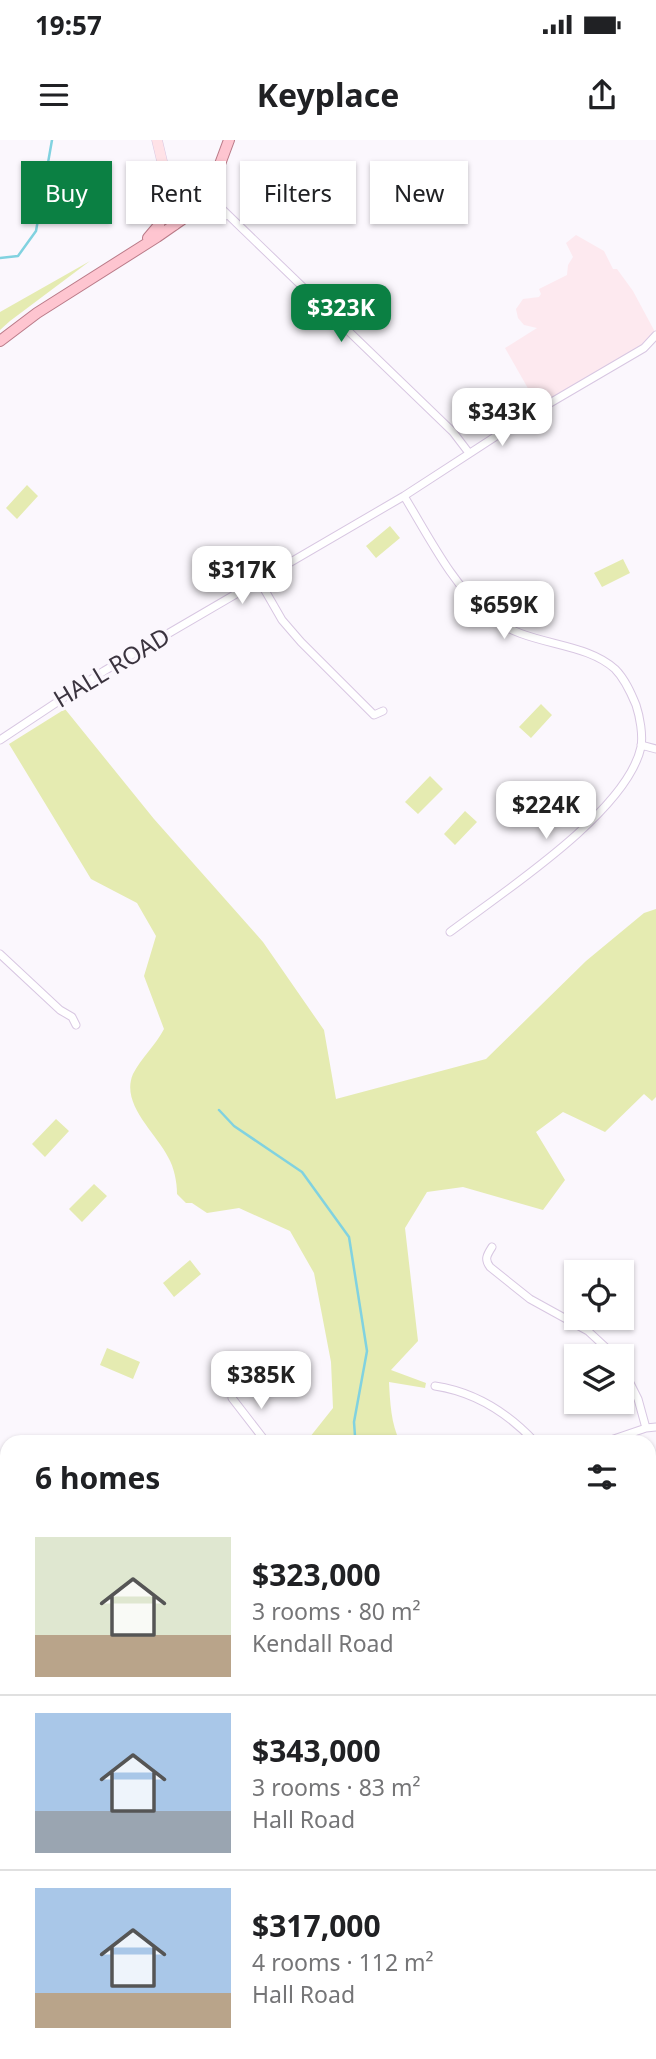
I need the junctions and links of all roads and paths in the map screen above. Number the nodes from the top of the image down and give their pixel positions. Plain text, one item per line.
1 (157, 140) edge
2 (229, 140) edge
3 (162, 161) edge
4 (222, 161) edge
5 (226, 214) edge
6 (226, 217) edge
7 (232, 220) junction
8 (159, 224) edge
9 (175, 224) edge
10 (106, 268) junction
11 (656, 335) edge
12 (0, 341) edge
13 (469, 453) junction
14 (404, 496) junction
15 (259, 580) junction
16 (383, 711) dead end
17 (374, 715) junction
18 (372, 724) dead end
19 (0, 740) edge
20 (641, 745) junction
21 (656, 749) edge
22 (450, 932) dead end
23 (0, 954) edge
24 (79, 1010) dead end
25 (492, 1247) dead end
26 (602, 1344) edge
27 (435, 1386) dead end
28 (634, 1391) edge
29 (232, 1398) dead end
30 (656, 1427) edge
31 (646, 1428) junction
32 (261, 1435) edge
33 (528, 1435) edge
34 (626, 1435) edge

1 - 3 main road
2 - 4 main road
5 - 7 street
6 - 7 street
7 - 13 street
8 - 10 main road
9 - 10 main road
10 - 12 main road
11 - 13 street, HALL ROAD
13 - 14 street, HALL ROAD
14 - 15 street, HALL ROAD
14 - 20 street
15 - 17 street
15 - 19 street, HALL ROAD
16 - 17 street
17 - 18 street
20 - 21 street
20 - 22 street
23 - 24 street
25 - 26 street
27 - 33 street
28 - 31 street
29 - 32 street
30 - 31 street
31 - 34 street

